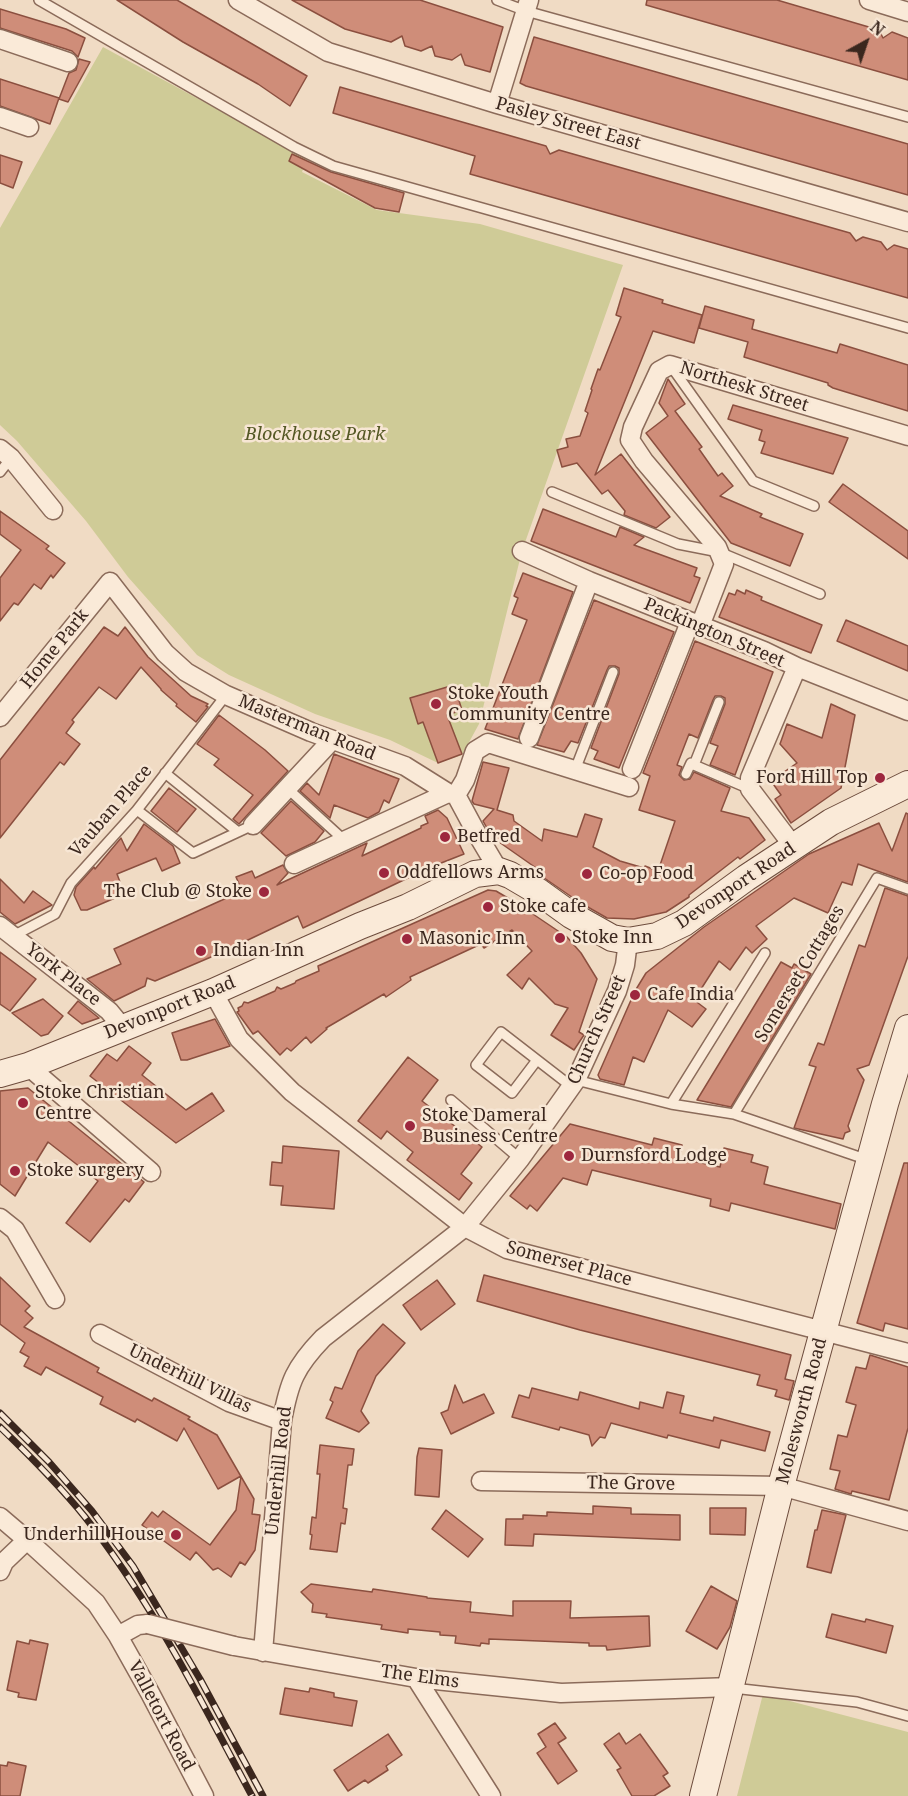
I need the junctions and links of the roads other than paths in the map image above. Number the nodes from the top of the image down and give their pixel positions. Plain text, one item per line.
1 (39, 0) edge
2 (238, 0) edge
3 (497, 0) edge
4 (869, 0) edge
5 (528, 6) edge
6 (908, 12) edge
7 (0, 39) edge
8 (68, 62) dead end
9 (497, 104) junction
10 (0, 117) edge
11 (908, 117) edge
12 (29, 127) dead end
13 (908, 222) edge
14 (908, 328) edge
15 (670, 365) junction
16 (908, 436) edge
17 (4, 460) edge
18 (552, 492) dead end
19 (814, 506) dead end
20 (53, 510) dead end
21 (522, 551) dead end
22 (719, 552) junction
23 (588, 581) junction
24 (110, 582) joint
25 (820, 594) dead end
26 (695, 624) junction
27 (796, 667) junction
28 (613, 672) dead end
29 (226, 695) junction
30 (719, 702) dead end
31 (908, 711) edge
32 (0, 717) edge
33 (530, 738) dead end
34 (332, 740) junction
35 (694, 765) junction
36 (575, 770) junction
37 (165, 773) junction
38 (686, 774) dead end
39 (908, 784) edge
40 (287, 788) junction
41 (750, 789) junction
42 (452, 794) junction
43 (136, 810) junction
44 (246, 829) junction
45 (345, 841) junction
46 (794, 847) junction
47 (294, 864) dead end
48 (500, 871) junction
49 (908, 889) edge
50 (7, 931) edge
51 (628, 941) junction
52 (765, 953) dead end
53 (213, 992) junction
54 (123, 1028) junction
55 (908, 1028) edge
56 (537, 1060) junction
57 (28, 1066) junction
58 (901, 1073) edge
59 (0, 1074) edge
60 (574, 1083) junction
61 (451, 1100) dead end
62 (671, 1104) junction
63 (734, 1114) junction
64 (520, 1159) junction
65 (870, 1160) junction
66 (151, 1172) dead end
67 (0, 1218) edge
68 (465, 1227) junction
69 (55, 1299) dead end
70 (823, 1331) junction
71 (100, 1334) dead end
72 (908, 1353) edge
73 (282, 1421) junction
74 (481, 1481) dead end
75 (781, 1486) junction
76 (0, 1517) edge
77 (908, 1521) edge
78 (27, 1540) junction
79 (0, 1571) edge
80 (118, 1636) junction
81 (263, 1652) junction
82 (416, 1678) junction
83 (730, 1687) junction
84 (908, 1716) edge
85 (204, 1796) edge
86 (491, 1796) edge
87 (703, 1796) edge

1 - 14 lane
2 - 9 street, Pasley Street East
3 - 5 lane
4 - 6 street
5 - 9 street
5 - 11 lane
7 - 8 street
9 - 13 street, Pasley Street East
10 - 12 street
15 - 16 street, Northesk Street
15 - 19 lane
15 - 22 street, Northesk Street
17 - 20 street
18 - 22 lane
21 - 23 street, Packington Street
22 - 25 lane
22 - 26 street
23 - 26 street, Packington Street
23 - 33 street
24 - 29 street, Masterman Road
24 - 32 street, Home Park
26 - 27 street, Packington Street
26 - 36 street
27 - 31 street, Packington Street
27 - 41 street
28 - 36 lane
29 - 34 street, Masterman Road
29 - 37 lane, Vauban Place
30 - 35 lane
34 - 40 street
34 - 42 street, Masterman Road
35 - 38 lane
35 - 41 lane
36 - 42 street
37 - 43 lane, Vauban Place
37 - 44 lane
39 - 46 main road, Devonport Road
40 - 44 street
40 - 45 lane
41 - 46 street
42 - 45 street
42 - 48 street, Masterman Road
43 - 44 lane
43 - 50 lane, Vauban Place
45 - 47 street
46 - 51 main road, Devonport Road
48 - 51 main road, Devonport Road
48 - 53 main road, Devonport Road
49 - 63 lane, Somerset Cottages
50 - 54 street, York Place
51 - 60 street, Church Street
52 - 62 lane
53 - 54 main road, Devonport Road
53 - 68 street, Somerset Place
54 - 57 main road, Devonport Road
55 - 58 main road, Molesworth Road
56 - 56 lane
56 - 60 lane
57 - 59 main road, Devonport Road
57 - 66 street
58 - 65 main road, Molesworth Road
60 - 62 lane
60 - 64 street, Church Street
61 - 64 lane
62 - 63 lane
63 - 65 lane
64 - 68 street, Church Street
65 - 70 main road, Molesworth Road
67 - 69 street
68 - 70 street, Somerset Place
68 - 73 street, Underhill Road
70 - 72 street, Somerset Place
70 - 75 main road, Molesworth Road
71 - 73 street, Underhill Villas
73 - 81 street, Underhill Road
74 - 75 street, The Grove
75 - 77 street, The Grove
75 - 83 main road, Molesworth Road
76 - 78 street, Valletort Road
78 - 79 street
78 - 80 street, Valletort Road
80 - 81 street, The Elms, bridge
80 - 85 street, Valletort Road
81 - 82 street, The Elms
82 - 83 street, The Elms
82 - 86 street
83 - 84 lane
83 - 87 main road, Molesworth Road

